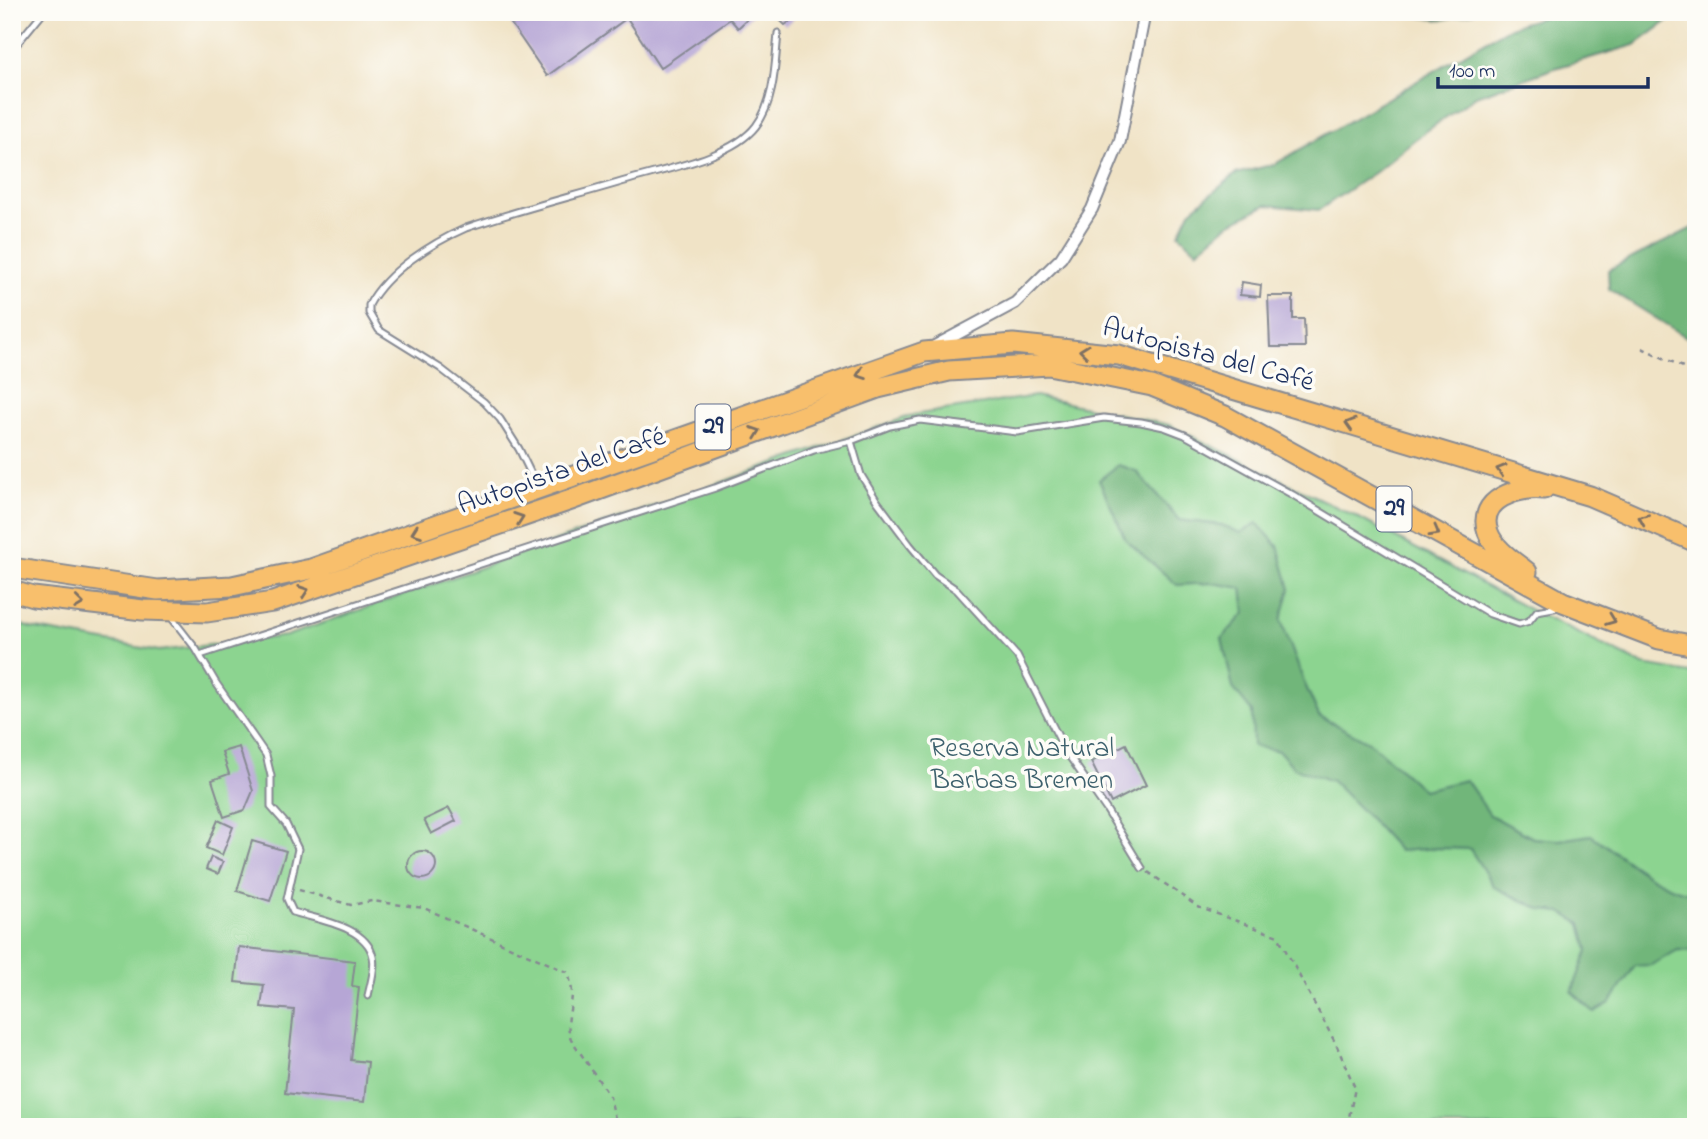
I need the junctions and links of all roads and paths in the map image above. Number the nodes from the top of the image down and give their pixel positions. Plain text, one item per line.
1 (43, 12) edge
2 (1145, 12) edge
3 (778, 33) dead end
4 (12, 50) edge
5 (1642, 348) dead end
6 (924, 352) junction
7 (1696, 373) edge
8 (850, 441) junction
9 (539, 488) junction
10 (1590, 496) junction
11 (1696, 542) edge
12 (12, 568) edge
13 (12, 592) edge
14 (1571, 605) junction
15 (166, 611) junction
16 (1696, 644) edge
17 (200, 655) junction
18 (1142, 868) joint
19 (289, 886) junction
20 (368, 996) dead end
21 (617, 1127) edge
22 (1348, 1127) edge

1 - 4 lane
2 - 6 street
3 - 9 lane
5 - 7 path
6 -> 9 highway, Autopista del Café / 29
10 -> 6 highway, Autopista del Café / 29
8 - 14 lane
8 - 17 lane
8 - 18 lane
9 -> 12 highway, Autopista del Café / 29
11 -> 10 highway, Autopista del Café / 29
10 - 14 highway
13 -> 15 highway, Autopista del Café / 29
15 -> 14 highway, Autopista del Café / 29
14 -> 16 highway, Autopista del Café / 29
15 - 17 lane
17 - 19 lane
18 - 22 path
19 - 20 lane
19 - 21 path

